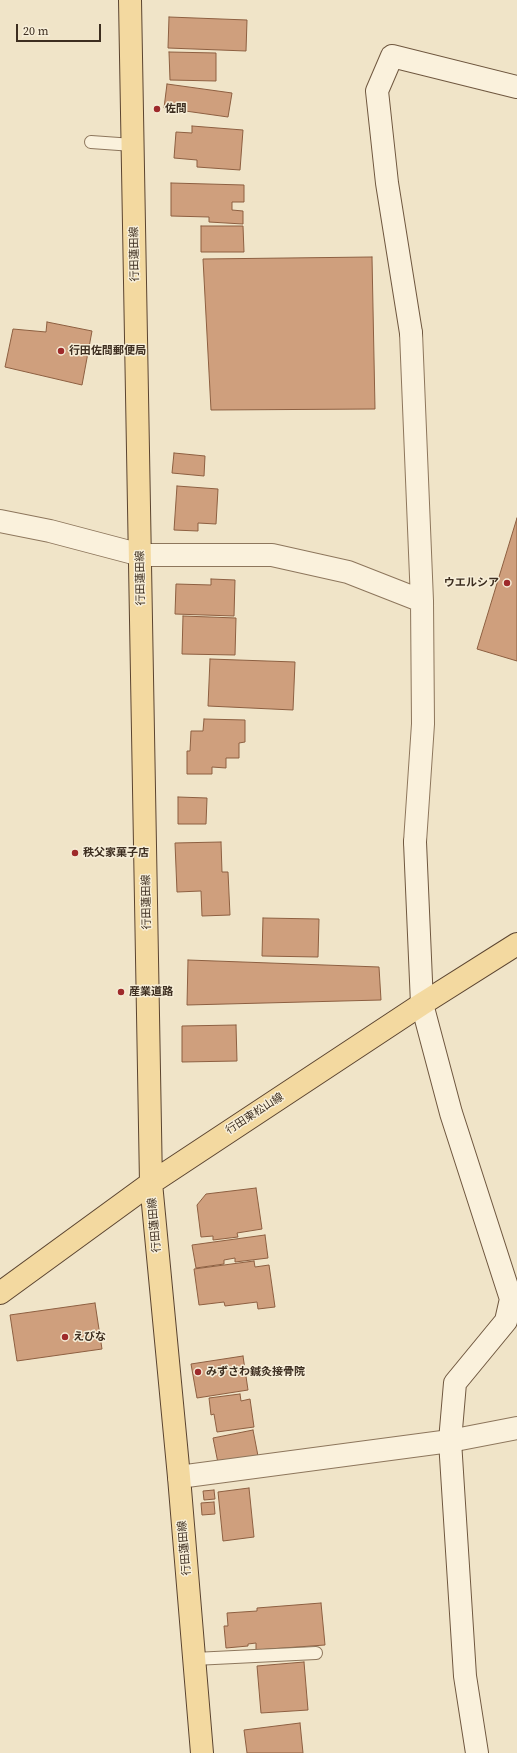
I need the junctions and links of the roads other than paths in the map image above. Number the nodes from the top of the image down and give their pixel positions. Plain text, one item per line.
1 (130, 0) edge
2 (517, 88) edge
3 (91, 142) dead end
4 (133, 144) junction
5 (0, 521) edge
6 (141, 555) junction
7 (422, 601) junction
8 (517, 944) edge
9 (422, 1004) junction
10 (151, 1183) junction
11 (0, 1293) edge
12 (517, 1428) edge
13 (450, 1441) junction
14 (179, 1477) junction
15 (316, 1653) dead end
16 (194, 1659) junction
17 (202, 1753) edge
18 (477, 1753) edge

1 - 4 main road, 行田蓮田線
2 - 7 street
3 - 4 lane
4 - 6 main road, 行田蓮田線
5 - 6 street
6 - 7 street
6 - 10 main road, 行田蓮田線
7 - 9 street
8 - 9 main road, 行田東松山線
9 - 10 main road, 行田東松山線
9 - 13 street
10 - 11 main road, 行田東松山線
10 - 14 main road, 行田蓮田線
12 - 13 street
13 - 14 street
13 - 18 street
14 - 16 main road, 行田蓮田線
15 - 16 lane
16 - 17 main road, 行田蓮田線

